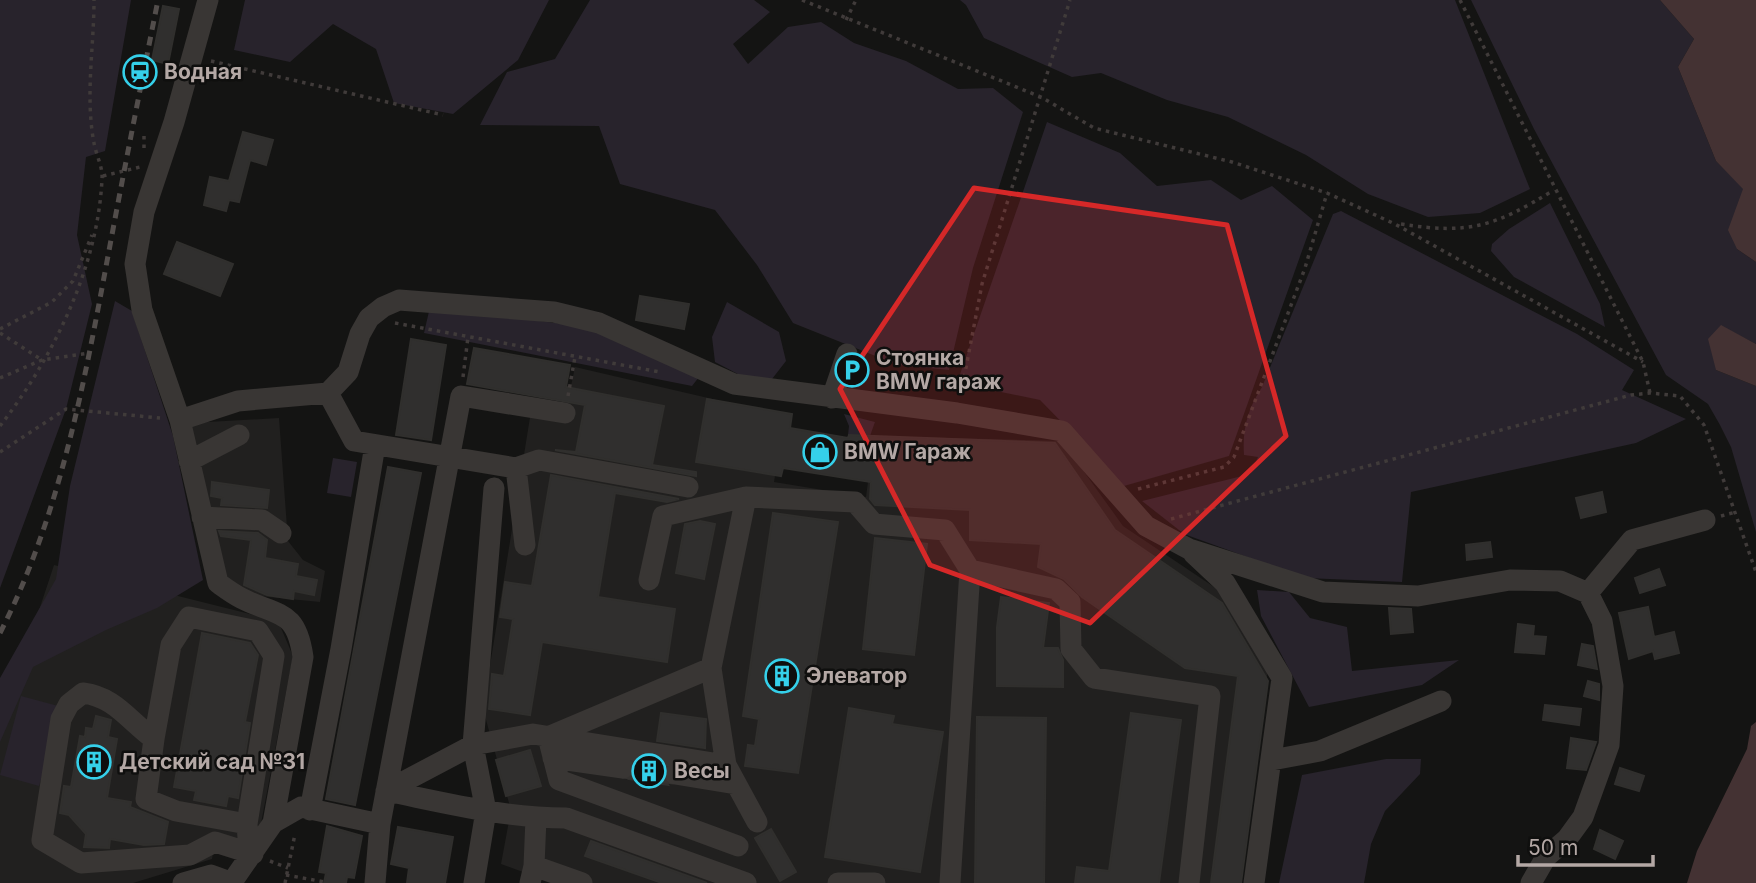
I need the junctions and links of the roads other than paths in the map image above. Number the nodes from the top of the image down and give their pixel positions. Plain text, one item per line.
1 (208, 0) edge
2 (847, 354) dead end
3 (328, 393) junction
4 (832, 398) junction
5 (565, 413) road end
6 (180, 420) junction
7 (239, 435) dead end
8 (375, 445) junction
9 (448, 457) junction
10 (189, 461) junction
11 (516, 468) junction
12 (688, 486) dead end
13 (494, 488) dead end
14 (746, 498) junction
15 (202, 517) junction
16 (1705, 520) dead end
17 (281, 533) dead end
18 (525, 545) dead end
19 (1189, 549) junction
20 (970, 570) junction
21 (649, 580) dead end
22 (1588, 593) junction
23 (711, 668) junction
24 (1441, 701) dead end
25 (548, 737) junction
26 (154, 739) junction
27 (473, 745) junction
28 (553, 758) junction
29 (1272, 760) junction
30 (623, 768) tunnel mouth
31 (675, 774) tunnel mouth
32 (731, 774) junction
33 (386, 792) junction
34 (305, 808) junction
35 (486, 811) junction
36 (536, 818) junction
37 (757, 822) dead end
38 (273, 823) junction
39 (247, 824) junction
40 (380, 824) junction
41 (738, 846) dead end
42 (253, 854) junction
43 (83, 873) edge
44 (532, 874) edge
45 (183, 883) edge
46 (232, 883) edge
47 (375, 883) edge
48 (474, 883) edge
49 (582, 883) edge
50 (746, 883) edge
51 (838, 883) edge
52 (875, 883) edge
53 (950, 883) edge
54 (1189, 883) edge
55 (1254, 883) edge
56 (1531, 883) edge

1 - 6 street
2 - 4 street
3 - 4 street
3 - 6 street
3 - 8 street
4 - 19 street
5 - 9 street
6 - 10 street
7 - 10 street
8 - 9 street
8 - 34 street
9 - 11 street
9 - 33 street
10 - 15 street
11 - 12 street
11 - 18 street
13 - 27 street
14 - 20 street
14 - 21 street
14 - 23 street
15 - 17 street
15 - 38 street
16 - 22 street
19 - 22 street
19 - 29 street
20 - 53 street
20 - 54 street
22 - 56 street
23 - 25 street
23 - 32 street
24 - 29 street
25 - 27 street
25 - 28 street
25 - 32 street
26 - 39 street
26 - 39 street
26 - 43 street
27 - 33 street
27 - 35 street
28 - 30 street
28 - 41 street
29 - 55 street
31 - 32 street
32 - 37 street
33 - 35 street
33 - 40 street
34 - 38 street
34 - 40 street
35 - 36 street
35 - 48 street
36 - 44 street
36 - 50 street
38 - 42 street
39 - 42 street
40 - 47 street
42 - 43 street
42 - 46 street
44 - 49 street
45 - 46 street
51 - 52 street

